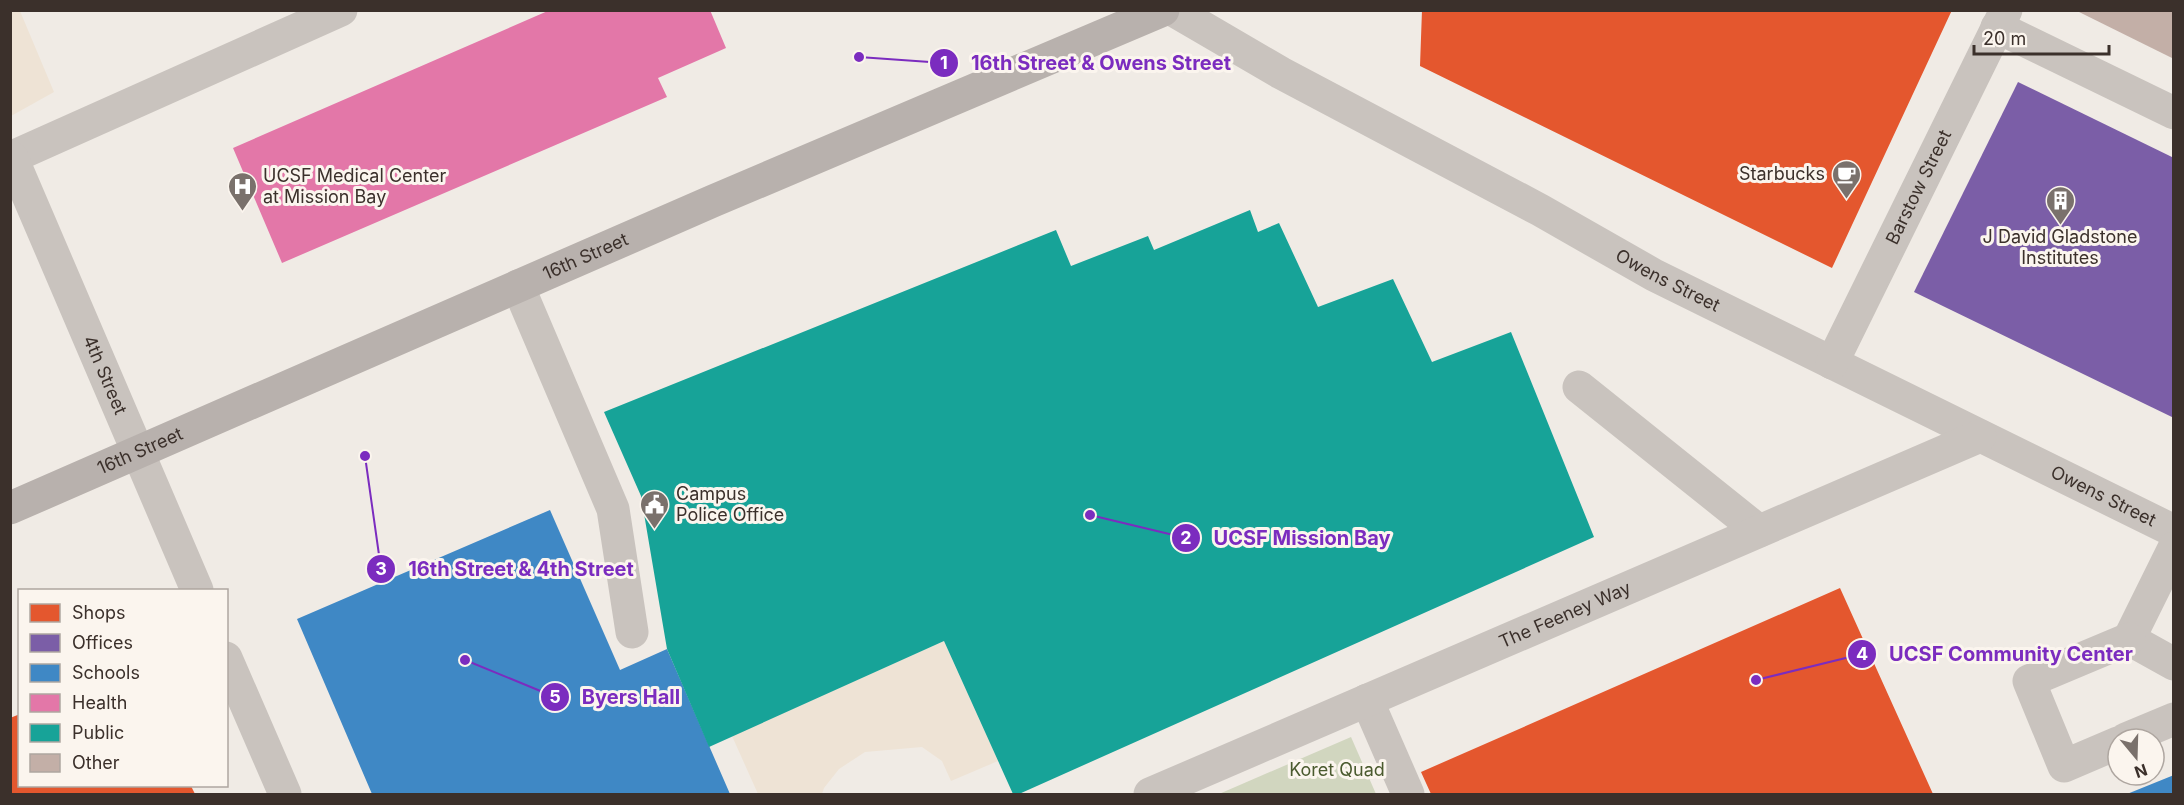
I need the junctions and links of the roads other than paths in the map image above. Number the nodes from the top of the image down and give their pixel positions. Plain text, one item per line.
1 (341, 10) edge
2 (1163, 10) edge
3 (1173, 10) edge
4 (2001, 19) edge
5 (2174, 113) edge
6 (11, 158) edge
7 (518, 286) junction
8 (1832, 363) junction
9 (1579, 387) dead end
10 (1980, 436) junction
11 (137, 454) junction
12 (10, 508) edge
13 (1759, 531) junction
14 (2174, 531) edge
15 (2174, 548) edge
16 (196, 589) edge
17 (632, 632) dead end
18 (2129, 639) junction
19 (228, 663) edge
20 (2174, 664) edge
21 (1367, 700) junction
22 (2174, 719) edge
23 (2155, 727) edge
24 (2106, 747) edge
25 (285, 795) edge
26 (1150, 795) edge
27 (1408, 795) edge

1 - 6 street
2 - 7 main road, 16th Street
3 - 8 street, Owens Street
4 - 5 street
4 - 8 street, Barstow Street
6 - 11 street, 4th Street
7 - 11 main road, 16th Street
7 - 17 street
8 - 10 street, Owens Street
9 - 13 street
10 - 13 street, The Feeney Way
10 - 14 street, Owens Street
11 - 12 main road, 16th Street
11 - 16 street, 4th Street
13 - 21 street, The Feeney Way
15 - 18 street
18 - 20 street
18 - 24 street
19 - 25 street
21 - 26 street, The Feeney Way
21 - 27 street
22 - 23 street

